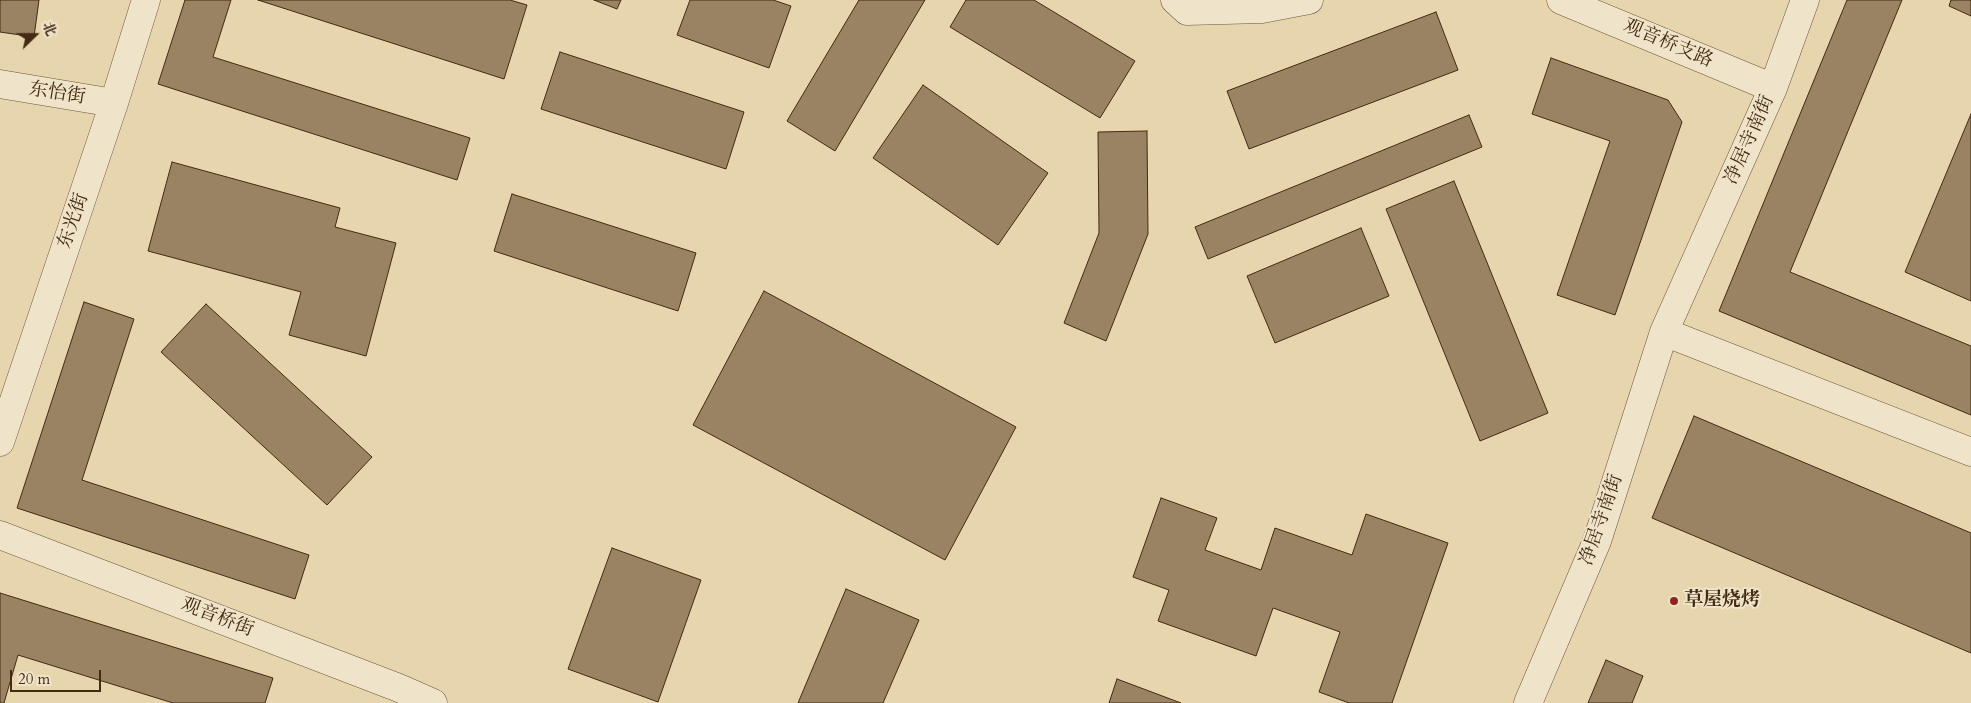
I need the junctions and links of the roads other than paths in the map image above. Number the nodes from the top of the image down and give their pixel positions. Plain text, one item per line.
1 (146, 0) edge
2 (1309, 0) edge
3 (1561, 0) edge
4 (1806, 0) edge
5 (1181, 5) edge
6 (0, 84) edge
7 (1773, 88) junction
8 (114, 103) junction
9 (1664, 332) junction
10 (0, 442) edge
11 (1971, 452) edge
12 (0, 535) edge
13 (433, 703) edge
14 (1528, 703) edge

1 - 8 street, 东光街
2 - 5 street
3 - 7 street, 观音桥支路
4 - 7 street, 净居寺南街
6 - 8 street, 东怡街
7 - 9 street, 净居寺南街
8 - 10 street, 东光街
9 - 11 street
9 - 14 street, 净居寺南街
12 - 13 street, 观音桥街

